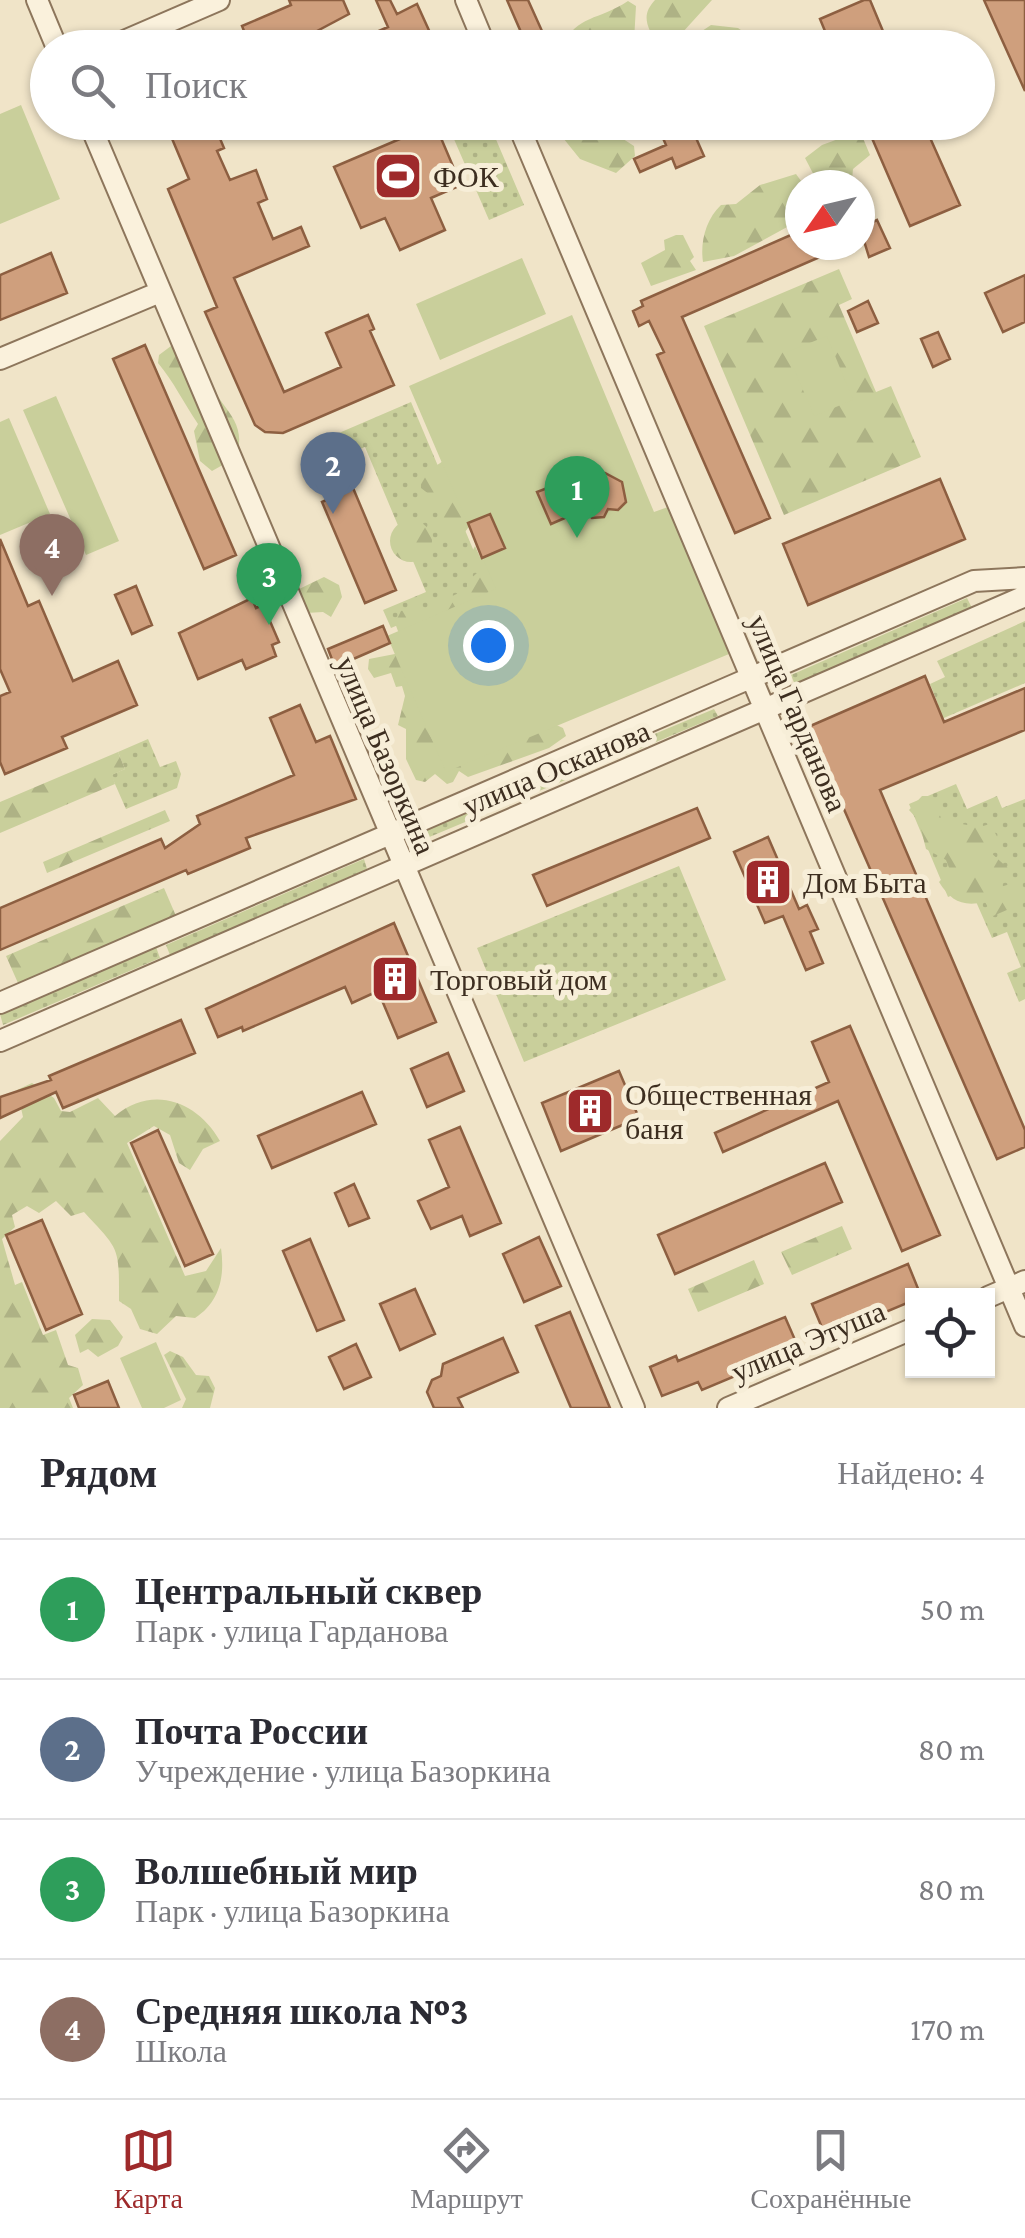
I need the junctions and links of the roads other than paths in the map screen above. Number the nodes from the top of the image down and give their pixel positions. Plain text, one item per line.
1 (37, 0) edge
2 (219, 0) edge
3 (466, 0) edge
4 (50, 30) edge
5 (150, 30) edge
6 (478, 30) edge
7 (96, 140) edge
8 (525, 140) edge
9 (160, 292) junction
10 (0, 359) edge
11 (1025, 578) edge
12 (1025, 596) edge
13 (750, 678) junction
14 (765, 710) junction
15 (388, 835) junction
16 (401, 867) junction
17 (0, 1003) edge
18 (0, 1041) edge
19 (1017, 1284) edge
20 (1025, 1326) edge
21 (905, 1332) edge
22 (634, 1408) edge
23 (728, 1408) edge

1 - 4 street
2 - 5 street
3 - 6 street
7 - 9 street, улица Базоркина
8 - 13 street, улица Гарданова
9 - 10 street
9 - 15 street, улица Базоркина
11 - 13 street, улица Осканова
12 - 14 street, улица Осканова
13 - 14 street, улица Гарданова
13 - 15 street, улица Осканова
14 - 16 street, улица Осканова
14 - 19 street, улица Гарданова
15 - 16 street, улица Базоркина
15 - 17 street, улица Осканова
16 - 18 street, улица Осканова
16 - 22 street, улица Базоркина
19 - 20 street, улица Гарданова
21 - 23 street, улица Этуша

